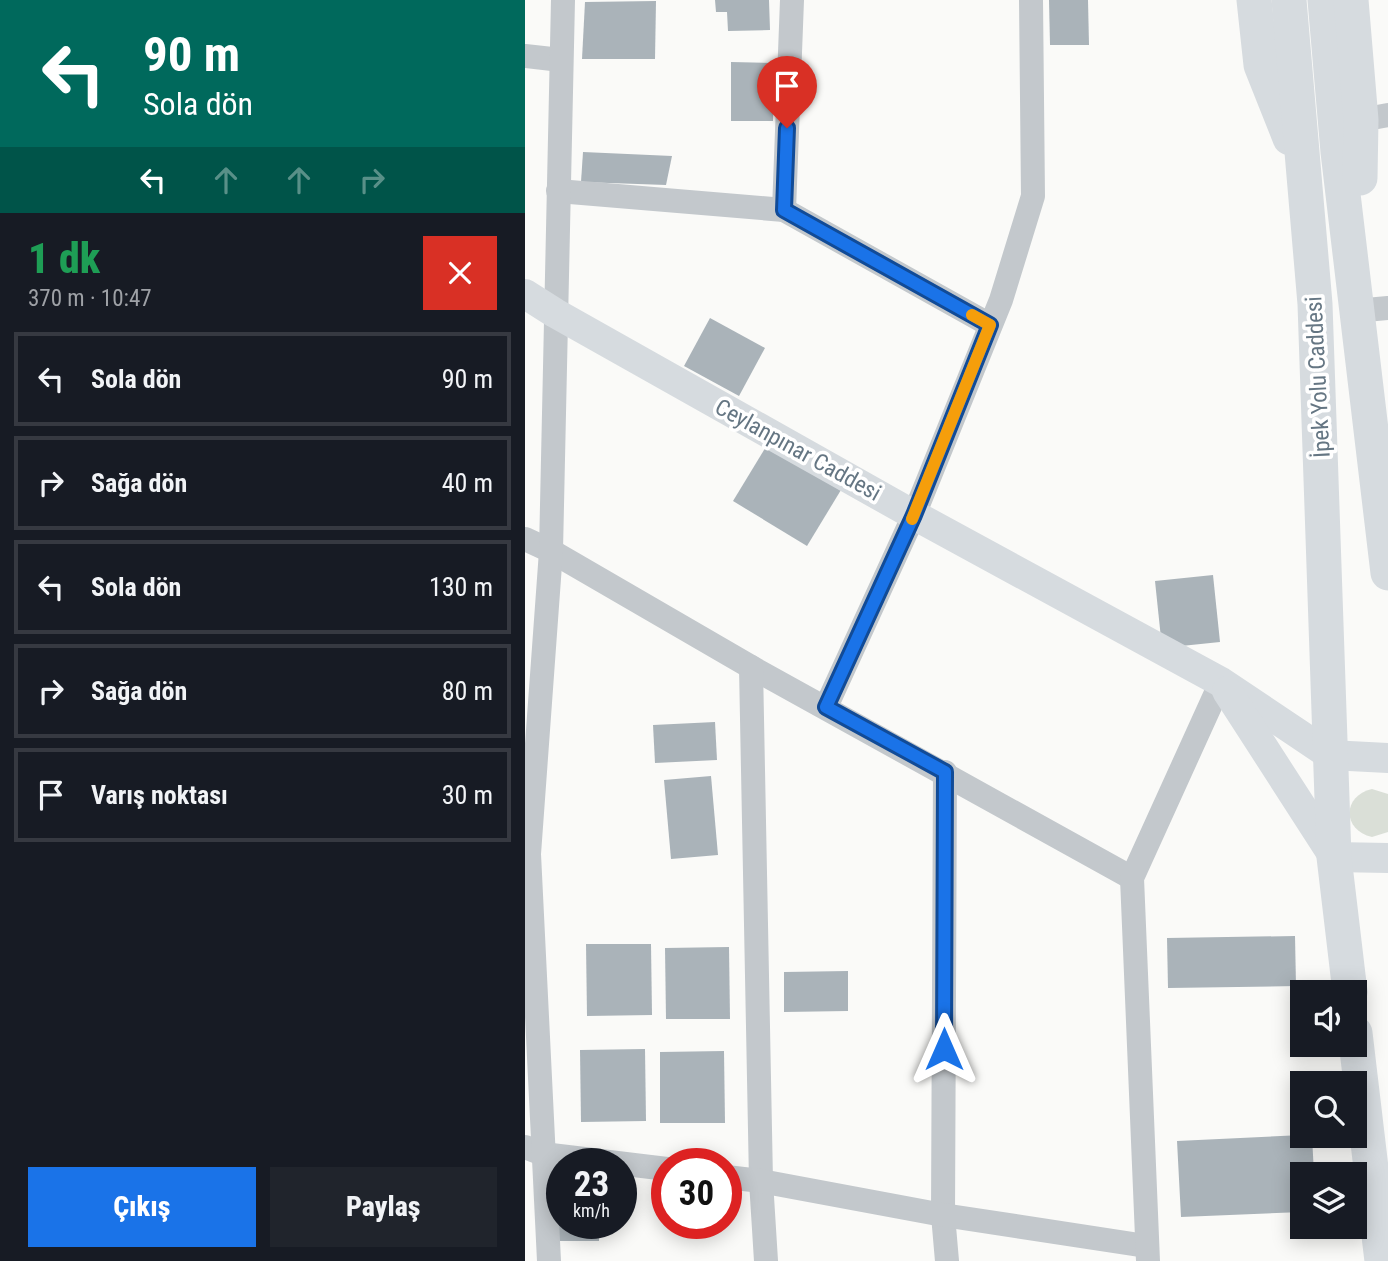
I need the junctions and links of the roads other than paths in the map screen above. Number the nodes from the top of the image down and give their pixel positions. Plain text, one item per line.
1 (563, 0) edge
2 (792, 0) edge
3 (1031, 0) edge
4 (1254, 0) edge
5 (1289, 0) edge
6 (1325, 0) edge
7 (1351, 0) edge
8 (525, 56) edge
9 (561, 60) junction
10 (1374, 117) edge
11 (1305, 177) junction
12 (558, 191) junction
13 (784, 210) junction
14 (525, 294) edge
15 (1372, 309) edge
16 (555, 313) junction
17 (990, 325) junction
18 (914, 515) junction
19 (525, 539) edge
20 (551, 551) junction
21 (1388, 573) edge
22 (751, 667) junction
23 (1221, 682) junction
24 (826, 707) junction
25 (1330, 755) junction
26 (1388, 758) edge
27 (945, 772) junction
28 (1333, 857) junction
29 (1388, 858) edge
30 (1132, 878) junction
31 (529, 932) edge
32 (1348, 980) edge
33 (1358, 1057) edge
34 (534, 1151) edge
35 (651, 1167) edge
36 (742, 1179) edge
37 (761, 1181) junction
38 (943, 1215) junction
39 (1147, 1254) edge
40 (549, 1261) edge
41 (766, 1261) edge
42 (947, 1261) edge
43 (1382, 1261) edge

1 - 9 street
2 - 13 street
3 - 17 street
4 - 11 highway
5 - 11 highway, İpek Yolu Caddesi
6 - 15 highway, İpek Yolu Caddesi
7 - 10 highway
8 - 9 street
9 - 12 street
10 - 15 highway
11 - 25 highway, İpek Yolu Caddesi
12 - 13 street
12 - 16 street
13 - 17 street
14 - 16 main road, Ceylanpınar Caddesi
15 - 21 highway, İpek Yolu Caddesi
16 - 18 main road, Ceylanpınar Caddesi
16 - 20 street
17 - 18 street
18 - 23 main road, Ceylanpınar Caddesi
18 - 24 street
19 - 20 street
20 - 22 street
20 - 31 street
22 - 24 street
22 - 37 street
23 - 25 main road, Ceylanpınar Caddesi
23 - 28 main road, Ceylanpınar Caddesi
23 - 30 street
24 - 27 street
25 - 26 main road
25 - 28 highway, İpek Yolu Caddesi
27 - 30 street
27 - 38 street
28 - 29 main road
28 - 32 highway, İpek Yolu Caddesi
30 - 39 street
31 - 34 street
33 - 43 highway
34 - 35 street
34 - 40 street
36 - 37 street
37 - 38 street
37 - 41 street
38 - 39 street
38 - 42 street

